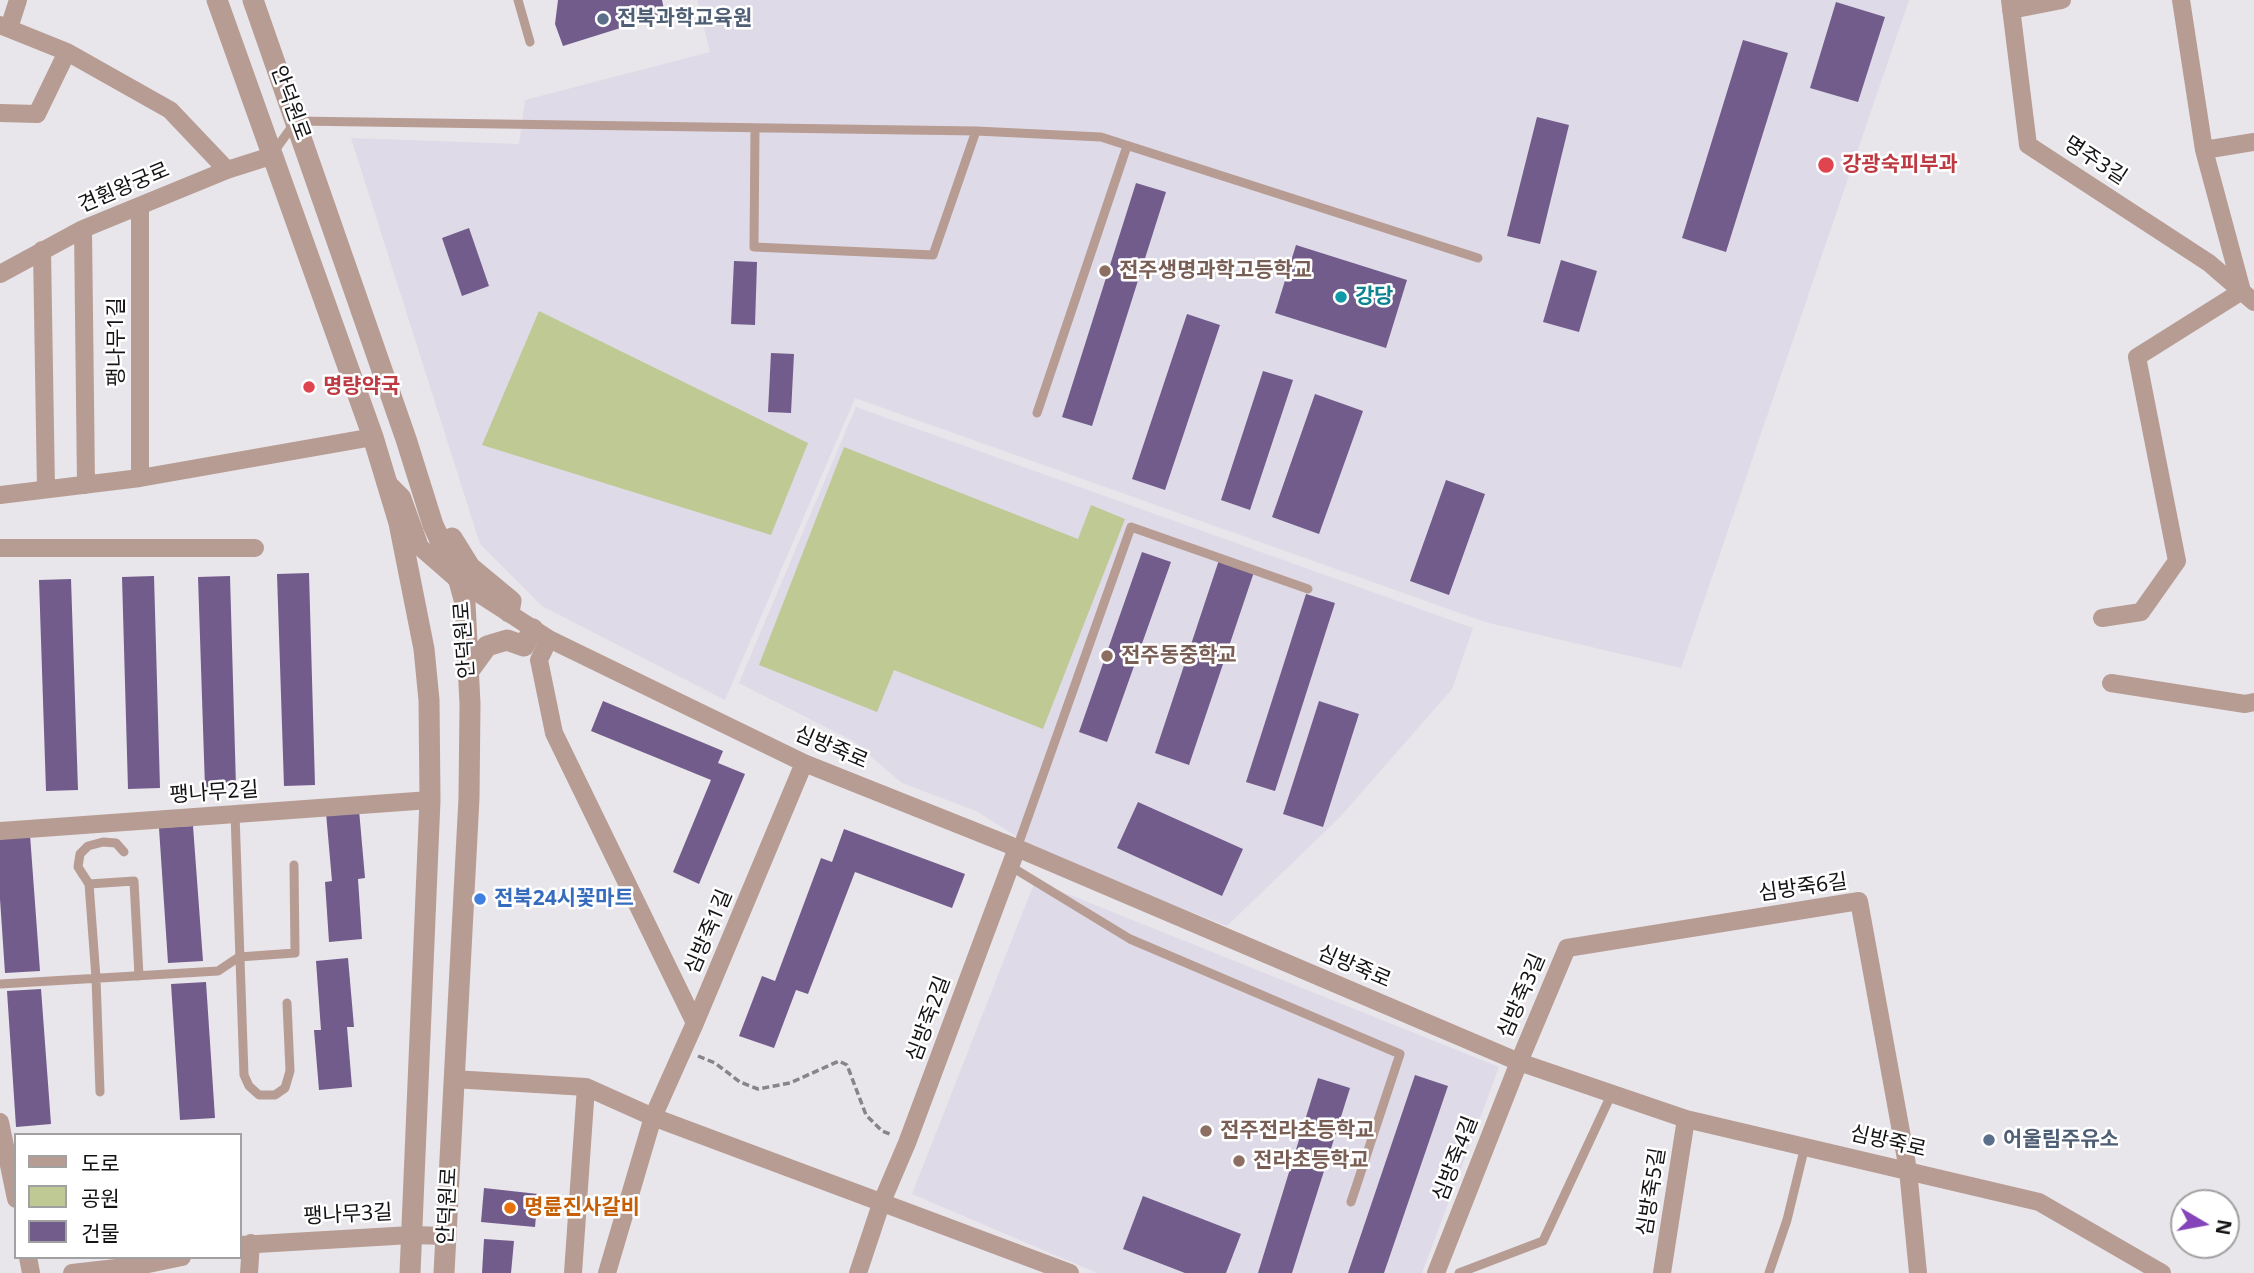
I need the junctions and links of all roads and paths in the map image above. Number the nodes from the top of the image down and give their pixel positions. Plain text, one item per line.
1 (18, 0) edge
2 (217, 0) edge
3 (253, 0) edge
4 (518, 0) edge
5 (2062, 0) edge
6 (2181, 0) edge
7 (2010, 5) edge
8 (4, 26) edge
9 (530, 43) dead end
10 (67, 52) junction
11 (0, 113) edge
12 (296, 121) junction
13 (755, 128) junction
14 (976, 131) junction
15 (2254, 142) edge
16 (1127, 146) junction
17 (2204, 150) junction
18 (271, 156) junction
19 (227, 170) junction
20 (140, 206) junction
21 (83, 229) junction
22 (42, 250) junction
23 (1478, 258) dead end
24 (0, 274) edge
25 (2248, 296) edge
26 (1037, 413) dead end
27 (373, 437) junction
28 (140, 478) junction
29 (386, 482) junction
30 (86, 485) junction
31 (46, 489) junction
32 (0, 495) edge
33 (433, 525) junction
34 (0, 548) edge
35 (255, 548) dead end
36 (459, 580) junction
37 (1308, 589) dead end
38 (509, 612) junction
39 (2102, 618) dead end
40 (541, 634) junction
41 (468, 671) junction
42 (2112, 683) dead end
43 (2254, 702) edge
44 (804, 763) junction
45 (430, 800) junction
46 (235, 814) junction
47 (0, 831) edge
48 (1017, 849) junction
49 (124, 852) dead end
50 (294, 865) dead end
51 (1010, 866) junction
52 (89, 884) junction
53 (1567, 948) joint
54 (239, 957) junction
55 (139, 976) junction
56 (96, 978) junction
57 (0, 984) edge
58 (287, 1003) dead end
59 (695, 1023) junction
60 (683, 1051) junction
61 (1519, 1062) junction
62 (453, 1079) junction
63 (586, 1087) junction
64 (100, 1092) dead end
65 (1612, 1093) junction
66 (653, 1117) junction
67 (1686, 1119) junction
68 (1, 1125) edge
69 (907, 1143) junction
70 (1805, 1146) junction
71 (1908, 1170) junction
72 (14, 1189) edge
73 (1351, 1202) dead end
74 (881, 1204) junction
75 (411, 1235) junction
76 (446, 1236) junction
77 (245, 1244) edge
78 (176, 1259) edge
79 (143, 1269) edge
80 (72, 1273) edge
81 (249, 1273) edge
82 (410, 1273) edge
83 (444, 1273) edge
84 (573, 1273) edge
85 (607, 1273) edge
86 (858, 1273) edge
87 (1070, 1273) edge
88 (1436, 1273) edge
89 (1459, 1273) edge
90 (1662, 1273) edge
91 (1769, 1273) edge
92 (1917, 1273) edge
93 (2162, 1273) edge

1 - 8 street
2 - 18 street, 안덕원로
3 - 12 street, 안덕원로
4 - 9 lane
5 - 7 street
6 - 17 street
7 - 25 street, 명주3길
8 - 10 street
10 - 11 street
10 - 19 street
12 - 13 lane
12 - 18 lane
12 - 33 street, 안덕원로
13 - 14 lane
13 - 14 lane
14 - 16 lane
15 - 17 street
16 - 23 lane
16 - 26 lane
17 - 25 street
18 - 19 street, 견훤왕궁로
18 - 27 street, 안덕원로
19 - 20 street, 견훤왕궁로
20 - 21 street, 견훤왕궁로
20 - 28 street, 팽나무1길
21 - 22 street, 견훤왕궁로
21 - 30 street, 팽나무1길
22 - 24 street, 견훤왕궁로
22 - 31 street
25 - 39 street
27 - 28 street
27 - 29 street, 안덕원로
28 - 30 street
29 - 36 street, 심방죽로
29 - 45 street, 안덕원로
30 - 31 street
31 - 32 street
33 - 36 street, 안덕원로
33 - 38 street
34 - 35 street
36 - 38 street, 심방죽로
36 - 41 street, 안덕원로
37 - 48 lane
38 - 40 street, 심방죽로
40 - 41 street
40 - 44 street, 심방죽로
40 - 59 street
41 - 62 street, 안덕원로
42 - 43 street
44 - 48 street, 심방죽로
44 - 59 street, 심방죽1길
45 - 46 street, 팽나무2길
45 - 75 street, 안덕원로
46 - 47 street, 팽나무2길
46 - 54 lane
48 - 51 street, 심방죽2길
48 - 61 street, 심방죽로
49 - 52 lane
50 - 54 lane
51 - 69 street, 심방죽2길
51 - 73 lane
52 - 55 lane
52 - 56 lane
53 - 61 street, 심방죽3길
53 - 71 street, 심방죽6길
54 - 55 lane
54 - 58 lane
55 - 56 lane
56 - 57 lane
56 - 64 lane
59 - 60 street, 심방죽1길
60 - 66 street, 심방죽1길
60 - 69 path
61 - 65 street, 심방죽로
61 - 88 street, 심방죽4길
62 - 63 street
62 - 76 street, 안덕원로
63 - 66 street
63 - 84 street
65 - 67 street, 심방죽로
65 - 89 lane
66 - 74 street
66 - 85 street, 심방죽1길
67 - 70 street, 심방죽로
67 - 90 street, 심방죽5길
68 - 72 street
69 - 74 street, 심방죽2길
70 - 71 street, 심방죽로
70 - 91 lane
71 - 92 street
71 - 93 street, 심방죽로
74 - 86 street, 심방죽2길
74 - 87 street
75 - 76 street, 팽나무3길
75 - 77 street, 팽나무3길
75 - 82 street, 안덕원로
76 - 83 street, 안덕원로
77 - 81 street, 팽나무3길
78 - 79 street
79 - 80 street

